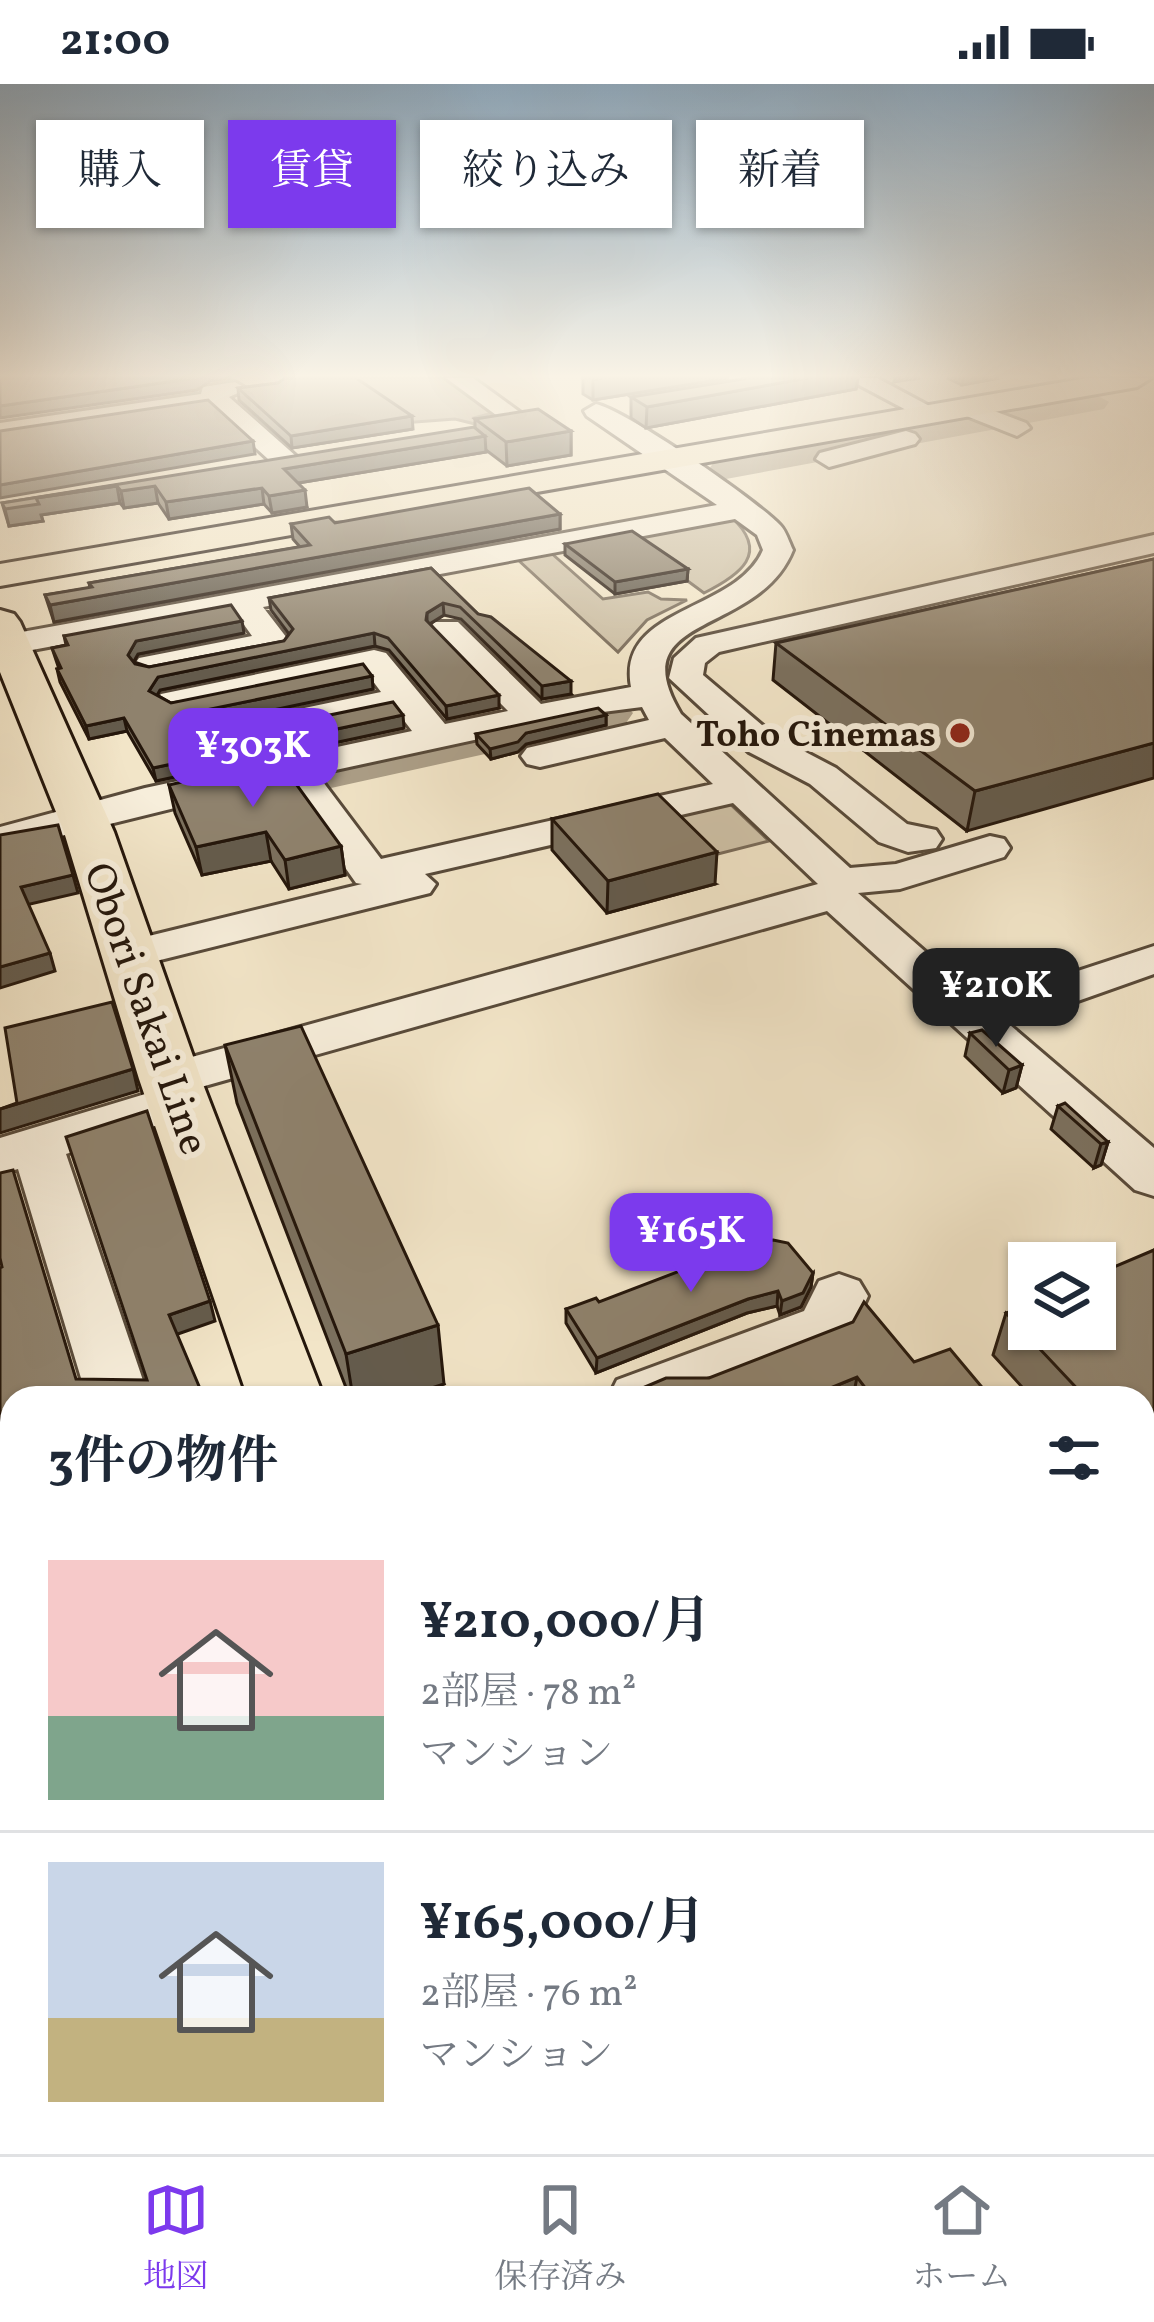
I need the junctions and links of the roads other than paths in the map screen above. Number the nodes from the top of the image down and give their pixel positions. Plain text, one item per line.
1 (572, 475) edge
2 (692, 475) edge
3 (741, 509) junction
4 (1154, 544) edge
5 (0, 574) edge
6 (244, 604) junction
7 (128, 625) junction
8 (446, 629) dead end
9 (2, 637) edge
10 (152, 665) junction
11 (407, 697) junction
12 (173, 701) junction
13 (660, 710) junction
14 (538, 737) junction
15 (437, 738) junction
16 (197, 742) junction
17 (294, 769) junction
18 (222, 782) junction
19 (756, 801) junction
20 (85, 823) junction
21 (843, 825) junction
22 (0, 839) edge
23 (927, 843) dead end
24 (990, 848) dead end
25 (520, 859) dead end
26 (838, 889) junction
27 (128, 955) junction
28 (1154, 959) edge
29 (976, 1021) junction
30 (174, 1090) junction
31 (18, 1151) edge
32 (1154, 1178) edge
33 (839, 1296) dead end
34 (113, 1386) edge
35 (282, 1386) edge
36 (670, 1386) edge

1 - 5 main road
2 - 3 street
3 - 6 street
3 - 13 street
4 - 21 street
6 - 7 street
6 - 10 street
7 - 9 street
7 - 10 street
8 - 14 street
9 - 20 main road, Obori Sakai Line
10 - 12 street
11 - 12 street
11 - 15 street
11 - 16 street
12 - 16 street
13 - 14 street
13 - 19 street
14 - 15 street
15 - 17 street
16 - 18 street
17 - 18 street
17 - 19 street
18 - 20 street
19 - 21 street
19 - 21 street
20 - 22 street
20 - 27 main road, Obori Sakai Line
21 - 23 street
21 - 26 street
24 - 26 street
25 - 27 street
26 - 29 street
26 - 30 street
27 - 30 main road, Obori Sakai Line
28 - 29 street
29 - 32 street
30 - 31 street
30 - 35 main road, Obori Sakai Line
31 - 34 street
33 - 36 street

